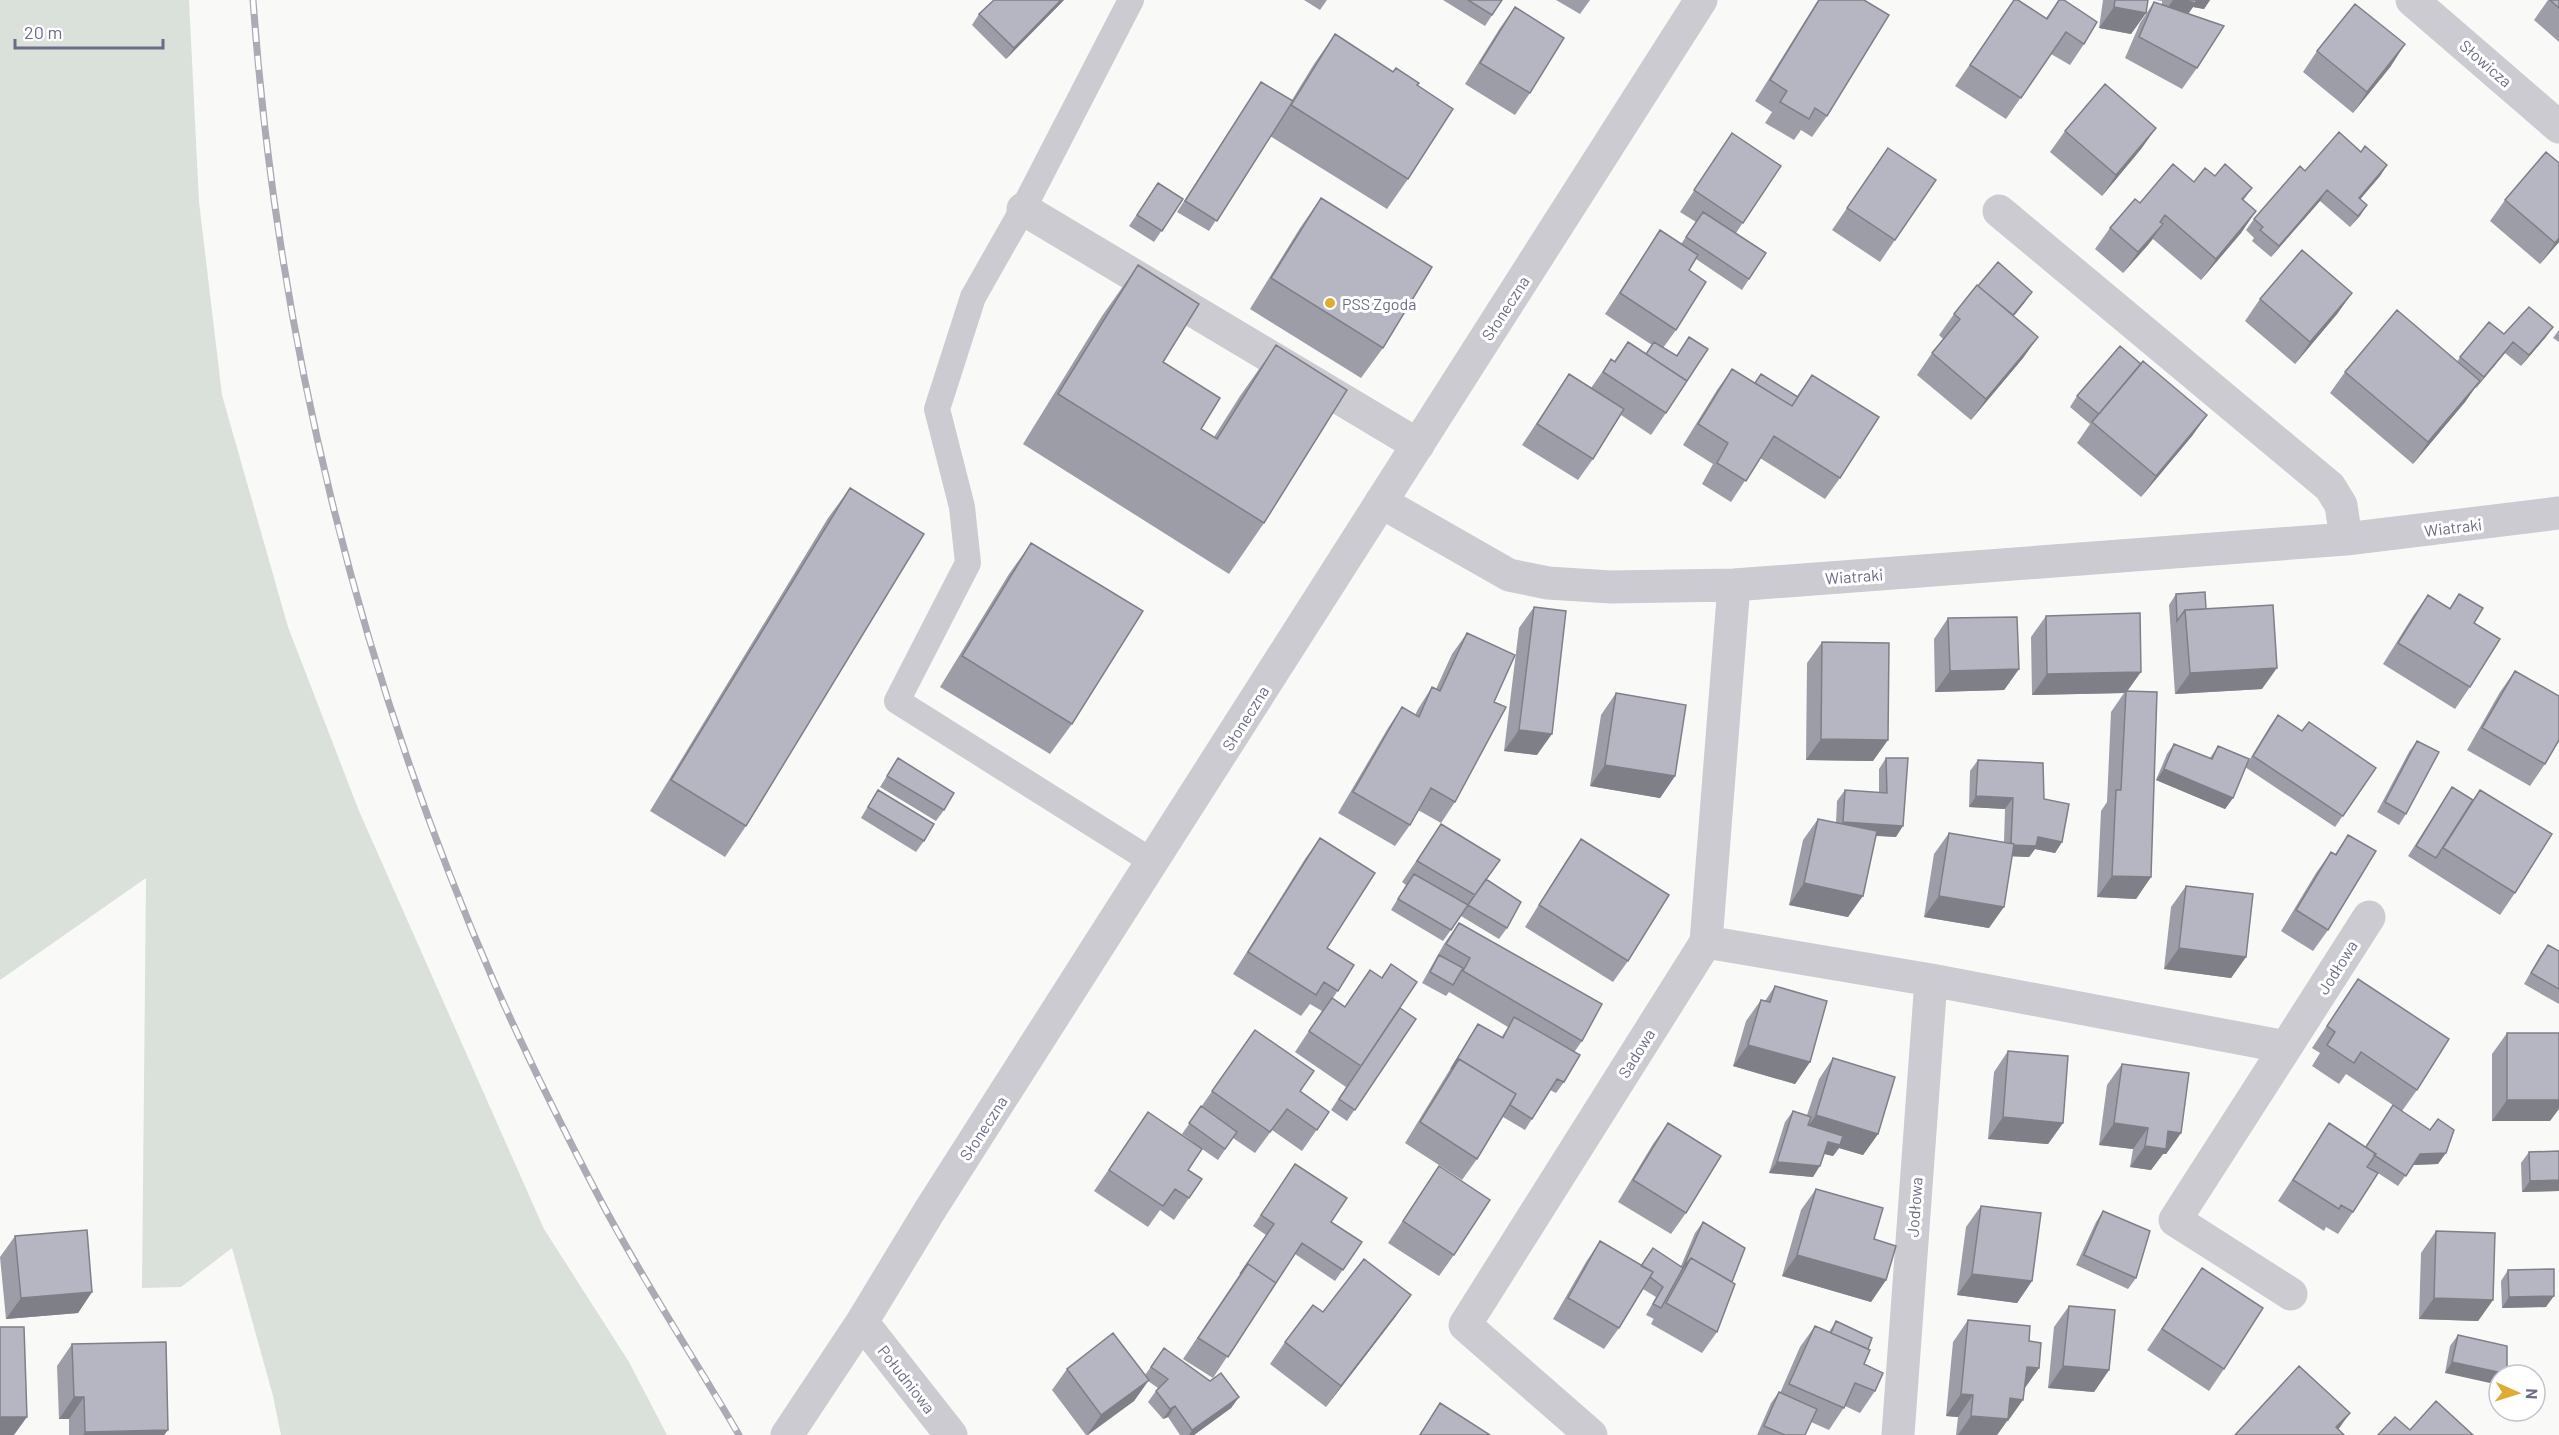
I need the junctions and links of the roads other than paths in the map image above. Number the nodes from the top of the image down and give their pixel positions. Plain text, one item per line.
1 (1131, 0) edge
2 (1701, 0) edge
3 (2412, 0) edge
4 (2559, 127) edge
5 (1023, 209) junction
6 (1999, 211) dead end
7 (1418, 445) junction
8 (1381, 502) junction
9 (2559, 513) edge
10 (2346, 539) junction
11 (1734, 585) junction
12 (1153, 862) junction
13 (2369, 917) dead end
14 (1706, 942) junction
15 (1930, 980) junction
16 (2286, 1047) junction
17 (2291, 1294) dead end
18 (862, 1322) junction
19 (787, 1435) edge
20 (951, 1435) edge
21 (1592, 1435) edge
22 (1898, 1435) edge

1 - 5 lane
2 - 7 street, Słoneczna
3 - 4 street, Słowicza
5 - 7 street
5 - 12 lane
6 - 10 street
7 - 8 street, Słoneczna
8 - 11 street, Wiatraki
8 - 12 street, Słoneczna
9 - 10 street, Wiatraki
10 - 11 street, Wiatraki
11 - 14 street, Sadowa
12 - 18 street, Słoneczna
13 - 16 street, Jodłowa
14 - 15 street
14 - 21 street, Sadowa
15 - 16 street
15 - 22 street, Jodłowa
16 - 17 street, Jodłowa
18 - 19 street, Słoneczna
18 - 20 street, Południowa

